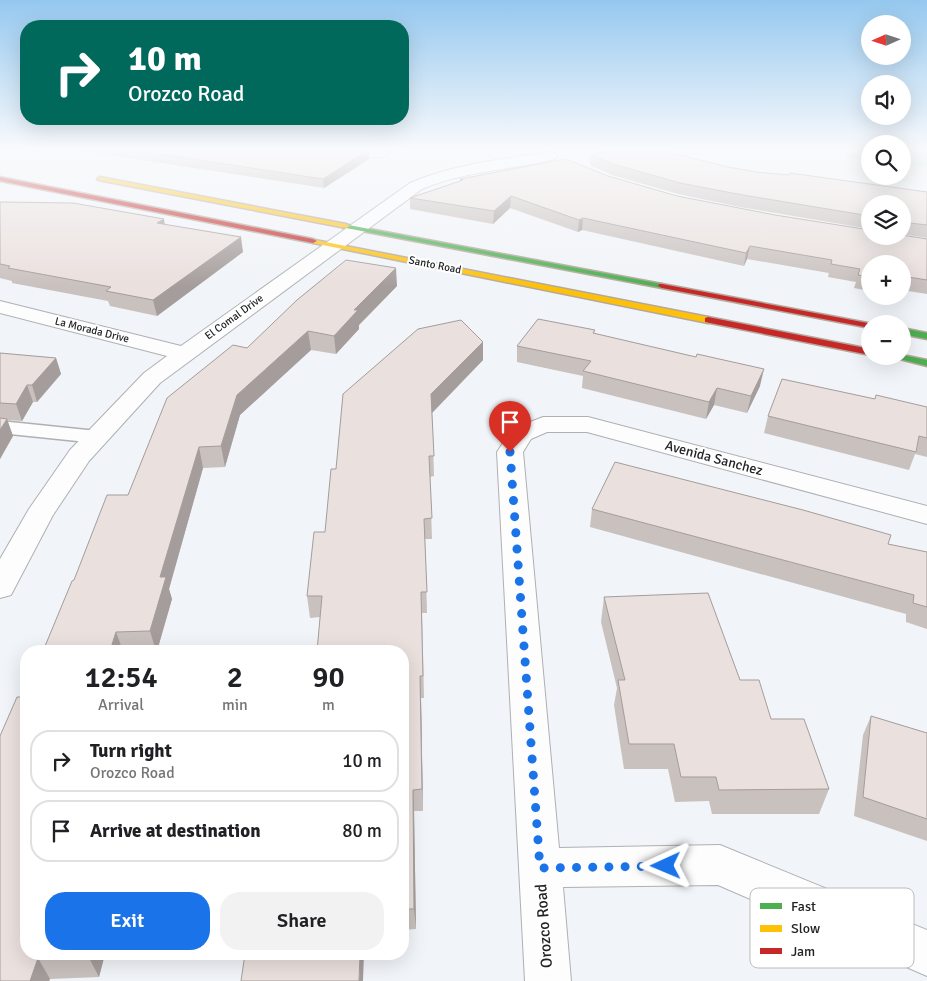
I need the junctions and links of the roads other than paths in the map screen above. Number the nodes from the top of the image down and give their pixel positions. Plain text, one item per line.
1 (85, 196) edge
2 (189, 196) edge
3 (402, 196) edge
4 (358, 227) junction
5 (335, 245) junction
6 (0, 307) edge
7 (861, 323) edge
8 (911, 333) edge
9 (927, 336) edge
10 (861, 350) edge
11 (185, 354) junction
12 (911, 360) edge
13 (927, 363) edge
14 (0, 427) edge
15 (97, 437) junction
16 (510, 452) joint
17 (927, 515) edge
18 (0, 586) edge
19 (540, 868) junction
20 (774, 888) edge
21 (914, 947) edge
22 (927, 953) edge
23 (548, 981) edge

1 - 5 main road, Santo Road
2 - 4 main road, Santo Road
3 - 4 street, El Comal Drive
4 - 5 street, El Comal Drive
4 - 7 main road, Santo Road
5 - 10 main road, Santo Road
5 - 11 street, El Comal Drive
6 - 11 street, La Morada Drive
8 - 9 main road
11 - 15 street, El Comal Drive
12 - 13 main road
14 - 15 lane
15 - 18 street, El Comal Drive
16 - 17 street, Avenida Sanchez
16 - 19 street, Orozco Road
19 - 20 street
19 - 23 street, Orozco Road
21 - 22 street

